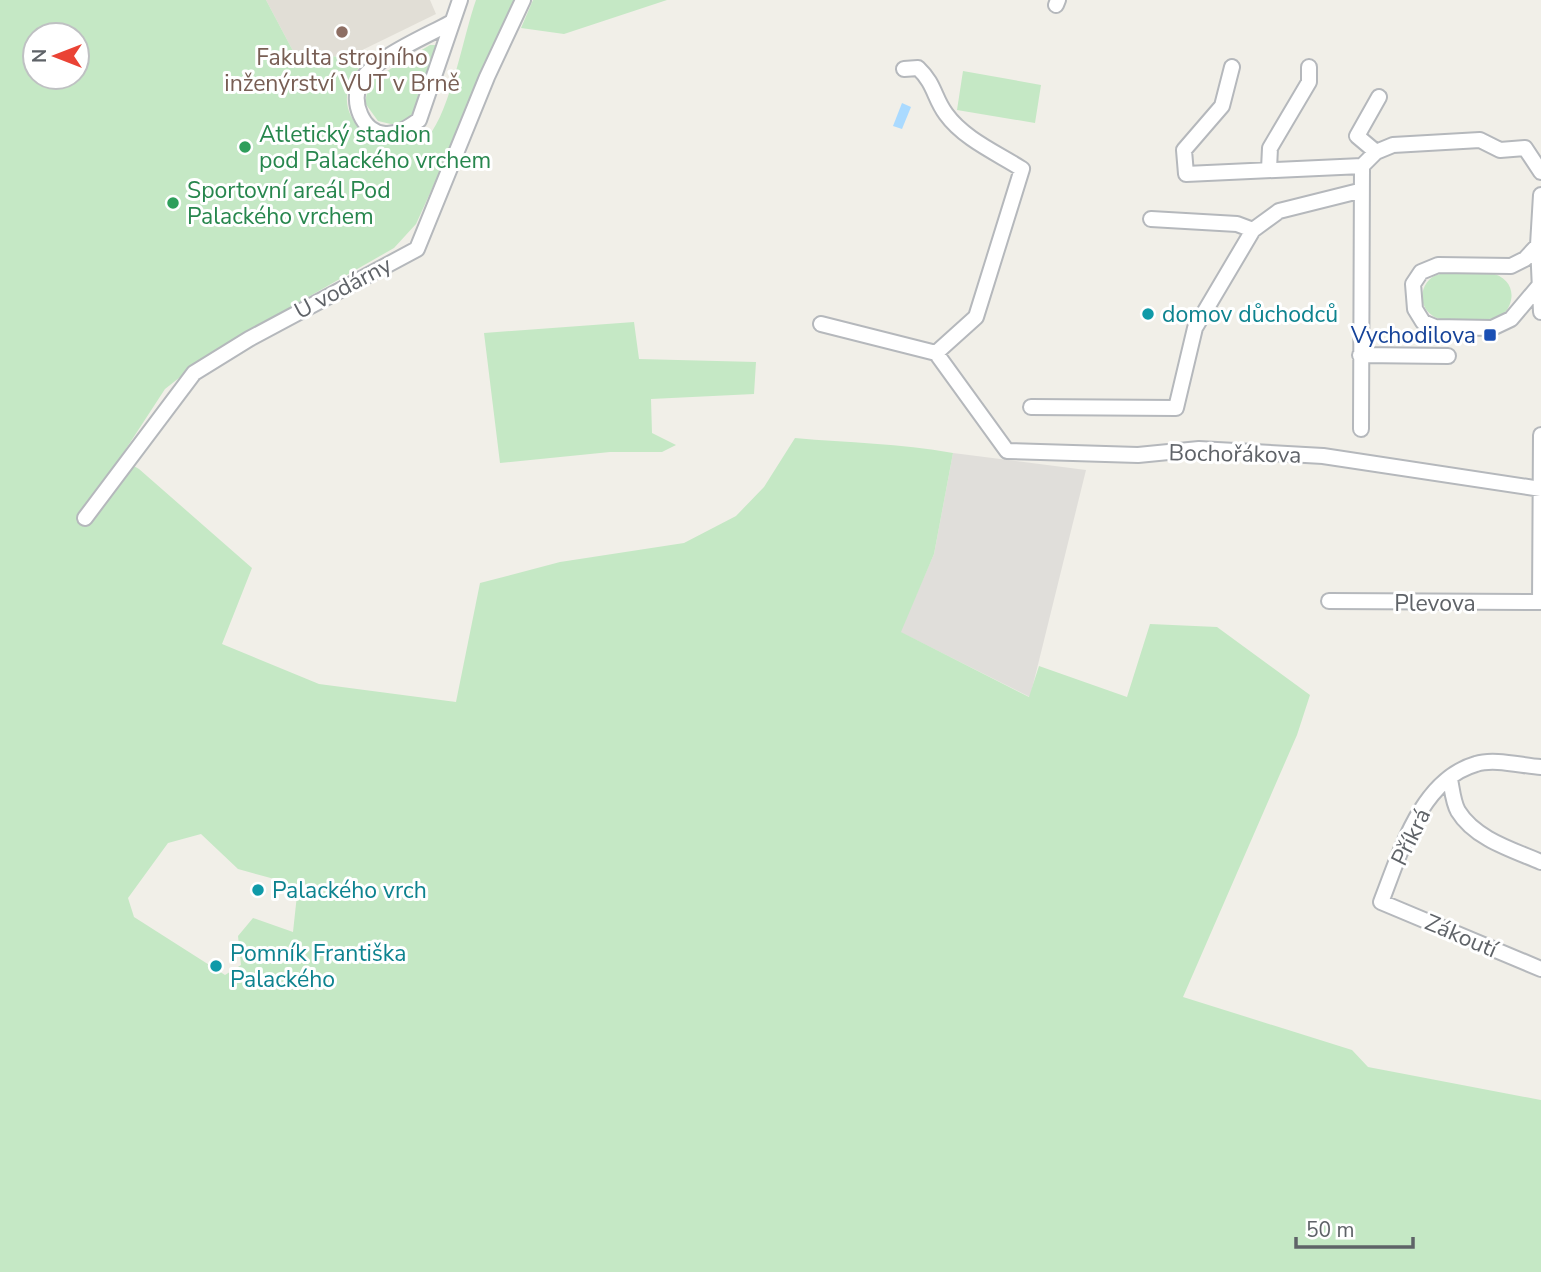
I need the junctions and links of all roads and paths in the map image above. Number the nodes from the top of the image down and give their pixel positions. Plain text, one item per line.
1 (460, 0) edge
2 (523, 0) edge
3 (450, 23) junction
4 (1309, 67) dead end
5 (1232, 68) dead end
6 (904, 69) dead end
7 (1379, 97) dead end
8 (1525, 148) junction
9 (1541, 150) edge
10 (1376, 152) junction
11 (1362, 166) junction
12 (1269, 169) junction
13 (1541, 172) edge
14 (1359, 191) junction
15 (1541, 195) edge
16 (1151, 219) dead end
17 (1253, 230) junction
18 (1538, 246) junction
19 (1538, 287) junction
20 (1541, 312) edge
21 (821, 324) dead end
22 (936, 353) junction
23 (1360, 355) junction
24 (1448, 356) dead end
25 (1031, 407) dead end
26 (1361, 429) dead end
27 (1541, 435) edge
28 (1541, 489) edge
29 (85, 518) dead end
30 (1329, 601) dead end
31 (1540, 603) edge
32 (1541, 768) edge
33 (1450, 779) junction
34 (1541, 862) edge
35 (1381, 902) joint
36 (1541, 969) edge

1 - 3 street
2 - 29 street, U vodárny
3 - 3 street
4 - 12 street
5 - 12 street
6 - 22 street
7 - 10 street
8 - 9 street
8 - 10 street
8 - 13 street
10 - 11 street
11 - 12 street
11 - 14 street
14 - 17 street
14 - 23 street
15 - 18 street
16 - 17 street
17 - 25 street
18 - 19 street
18 - 19 street
19 - 20 street
21 - 22 street
22 - 28 street, Bochořákova
23 - 24 street
23 - 26 street
27 - 28 street
28 - 31 street
30 - 31 street, Plevova
32 - 33 street, Příkrá
33 - 34 street
33 - 35 street, Příkrá
35 - 36 street, Zákoutí

